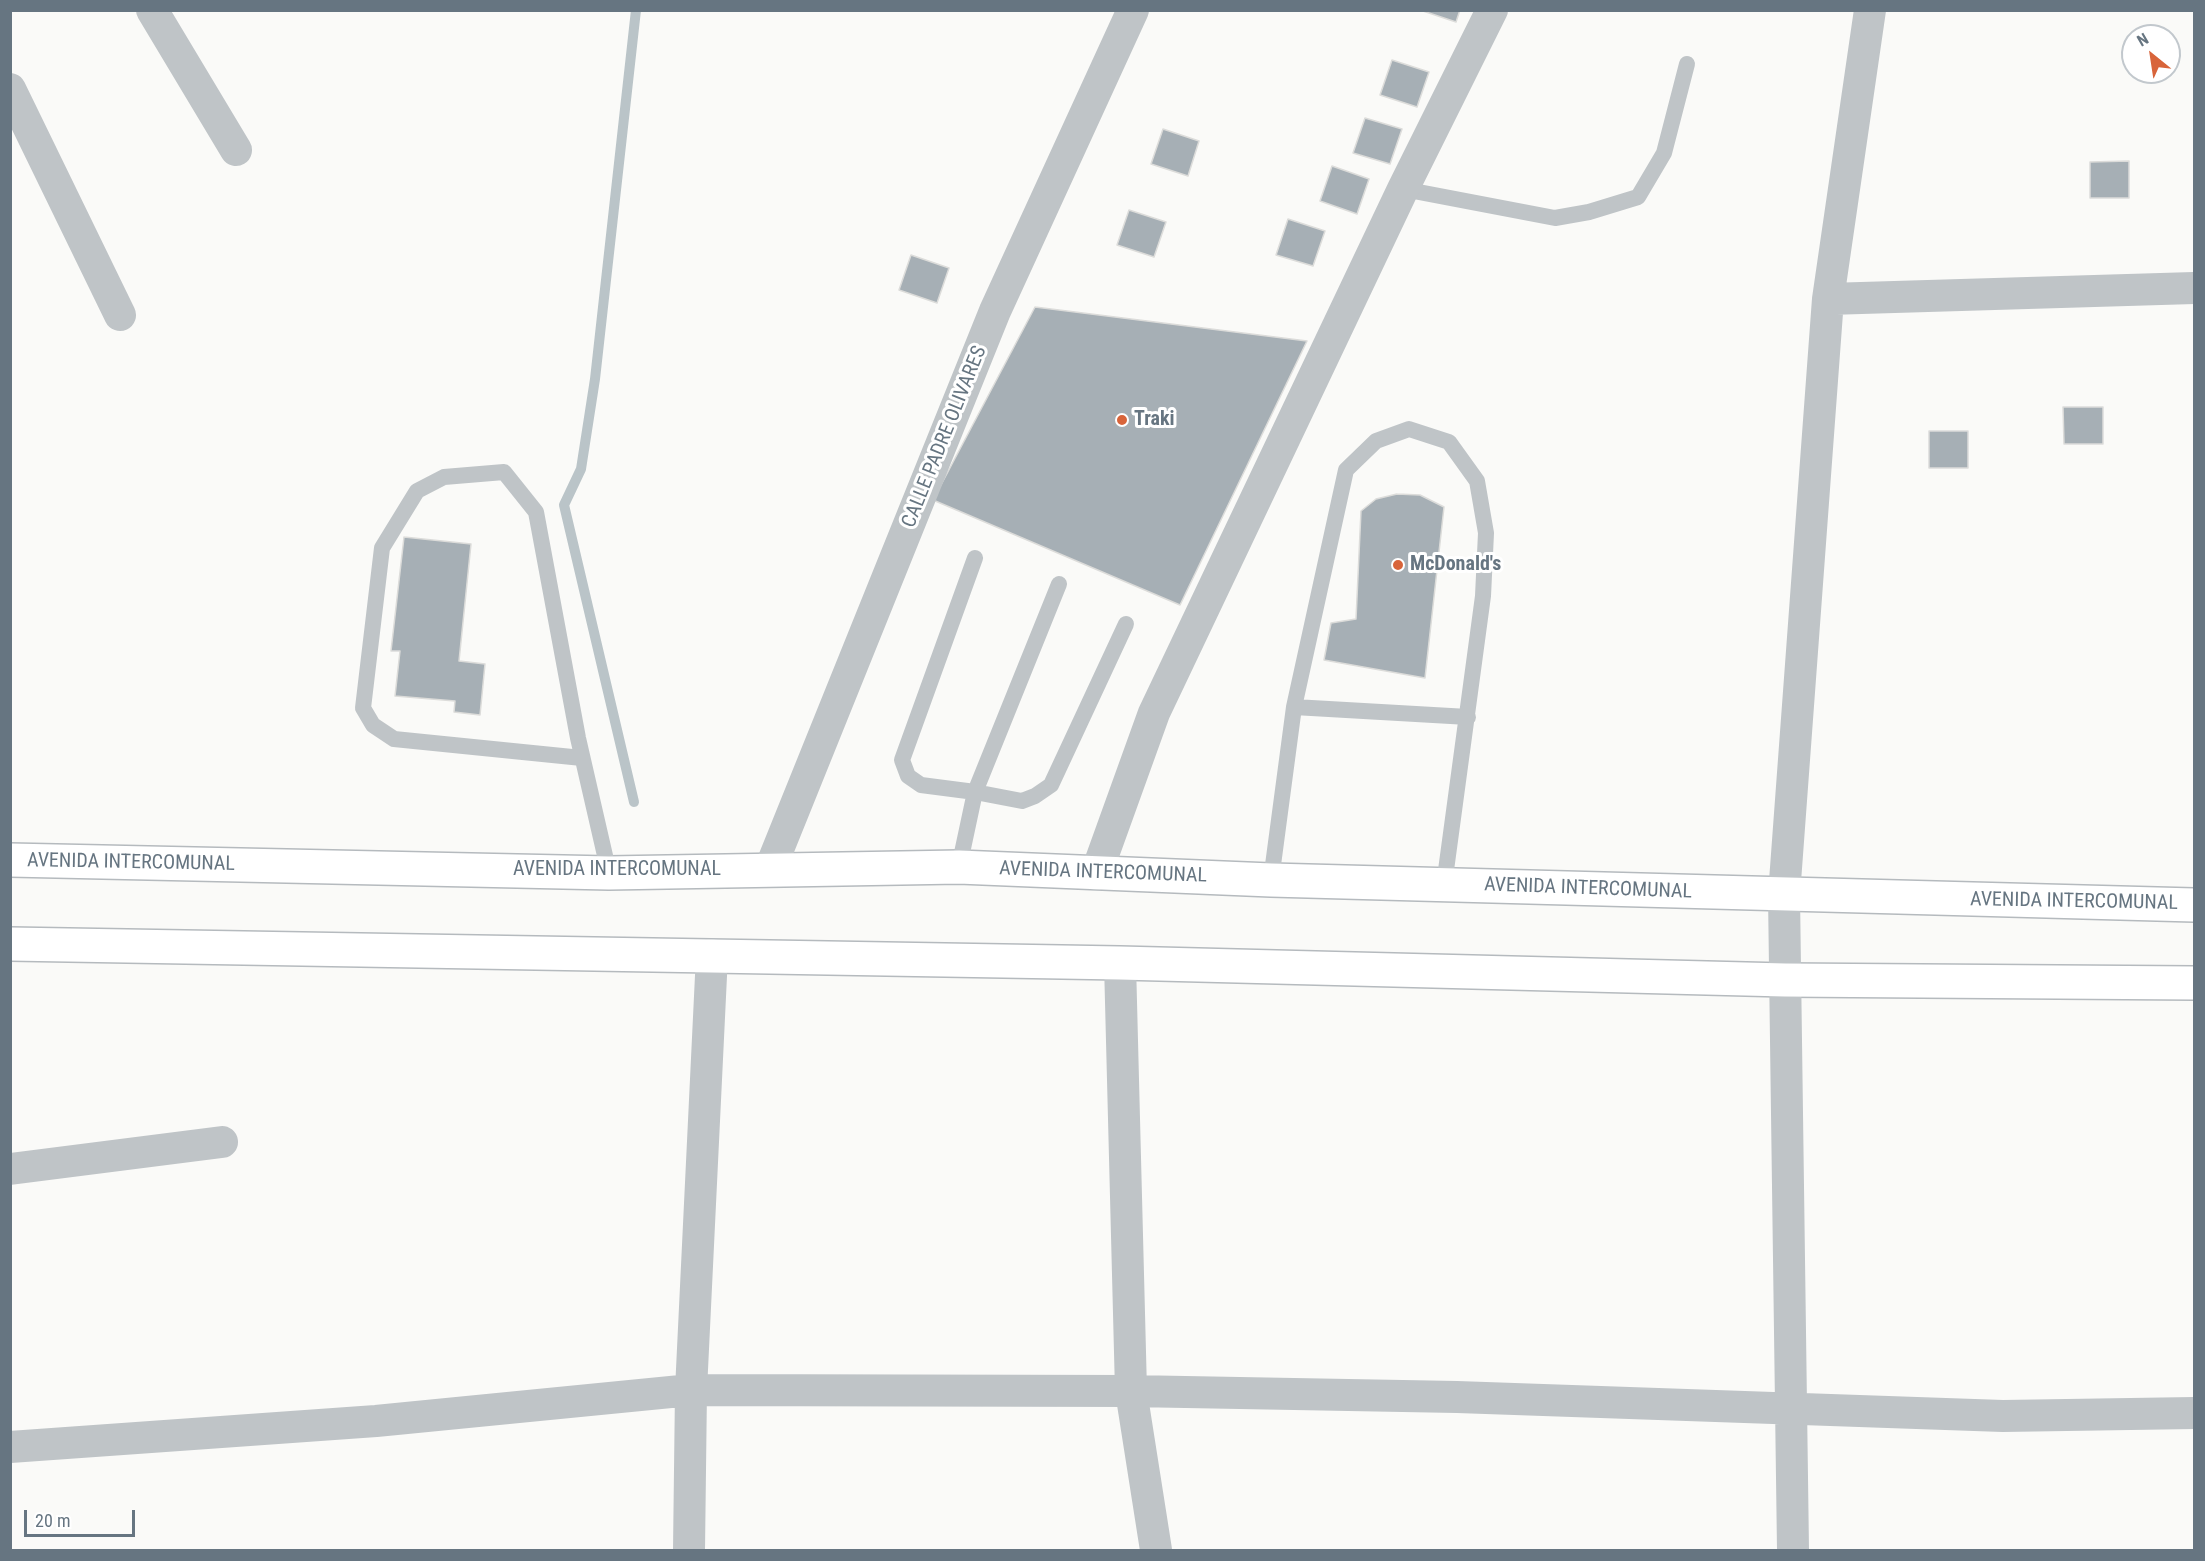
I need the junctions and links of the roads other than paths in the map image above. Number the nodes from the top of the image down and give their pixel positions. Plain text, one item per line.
1 (152, 10) edge
2 (1133, 10) edge
3 (1492, 10) edge
4 (1870, 10) edge
5 (1687, 64) dead end
6 (10, 89) edge
7 (236, 150) dead end
8 (1403, 189) junction
9 (2194, 288) edge
10 (1828, 299) junction
11 (120, 315) dead end
12 (975, 558) dead end
13 (1059, 584) dead end
14 (1126, 624) dead end
15 (1294, 707) junction
16 (1468, 717) junction
17 (582, 758) junction
18 (975, 792) junction
19 (10, 860) edge
20 (959, 867) junction
21 (770, 869) junction
22 (609, 873) junction
23 (1096, 874) junction
24 (1271, 880) junction
25 (1444, 885) junction
26 (1784, 895) junction
27 (2194, 905) edge
28 (10, 944) edge
29 (712, 955) junction
30 (1120, 963) junction
31 (1785, 980) junction
32 (2194, 983) edge
33 (222, 1142) dead end
34 (10, 1169) edge
35 (691, 1390) junction
36 (1131, 1391) junction
37 (1791, 1408) junction
38 (2194, 1413) edge
39 (10, 1447) edge
40 (689, 1551) edge
41 (1156, 1551) edge
42 (1793, 1551) edge

1 - 7 street
2 - 21 street, CALLE PADRE OLIVARES
3 - 8 street
4 - 10 street
5 - 8 lane
6 - 11 street
8 - 23 street
9 - 10 street
10 - 26 street
12 - 18 lane
13 - 18 lane
14 - 18 lane
15 - 16 lane
15 - 16 lane
15 - 24 lane
16 - 25 lane
17 - 17 lane
17 - 22 lane
18 - 20 lane
19 - 22 main road, AVENIDA INTERCOMUNAL
20 - 21 main road, AVENIDA INTERCOMUNAL
20 - 23 main road, AVENIDA INTERCOMUNAL
21 - 22 main road, AVENIDA INTERCOMUNAL
23 - 24 main road, AVENIDA INTERCOMUNAL
24 - 25 main road, AVENIDA INTERCOMUNAL
25 - 26 main road, AVENIDA INTERCOMUNAL
26 - 27 main road, AVENIDA INTERCOMUNAL
26 - 31 street
28 - 29 main road
29 - 30 main road
29 - 35 street
30 - 31 main road
30 - 36 street
31 - 32 main road
31 - 37 street
33 - 34 street
35 - 36 street
35 - 39 street
35 - 40 street
36 - 37 street
36 - 41 street
37 - 38 street
37 - 42 street

